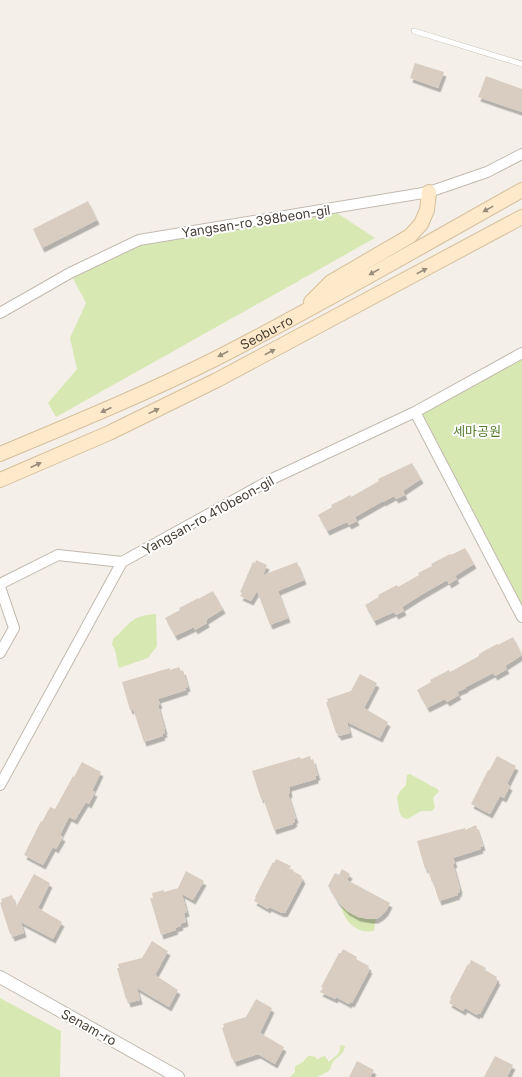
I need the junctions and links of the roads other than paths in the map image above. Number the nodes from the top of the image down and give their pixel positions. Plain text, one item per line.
1 (414, 31) dead end
2 (522, 64) edge
3 (522, 154) edge
4 (522, 190) edge
5 (429, 192) junction
6 (522, 217) edge
7 (522, 225) edge
8 (453, 255) junction
9 (300, 313) junction
10 (0, 314) edge
11 (522, 353) edge
12 (415, 412) junction
13 (0, 454) edge
14 (4, 480) edge
15 (122, 562) junction
16 (0, 585) edge
17 (522, 617) edge
18 (0, 653) edge
19 (0, 785) edge
20 (0, 977) edge
21 (178, 1077) edge

1 - 2 lane
3 - 5 street, Yangsan-ro 398beon-gil
4 -> 9 main road, Seobu-ro
5 - 9 main road
5 - 10 street, Yangsan-ro 398beon-gil
6 - 8 main road, Seobu-ro
7 - 8 main road
14 -> 8 main road, Seobu-ro
9 -> 13 main road, Seobu-ro
11 - 12 street, Yangsan-ro 410beon-gil
12 - 15 street, Yangsan-ro 410beon-gil
12 - 17 street
15 - 16 street
15 - 19 street
16 - 18 street
20 - 21 street, Senam-ro

